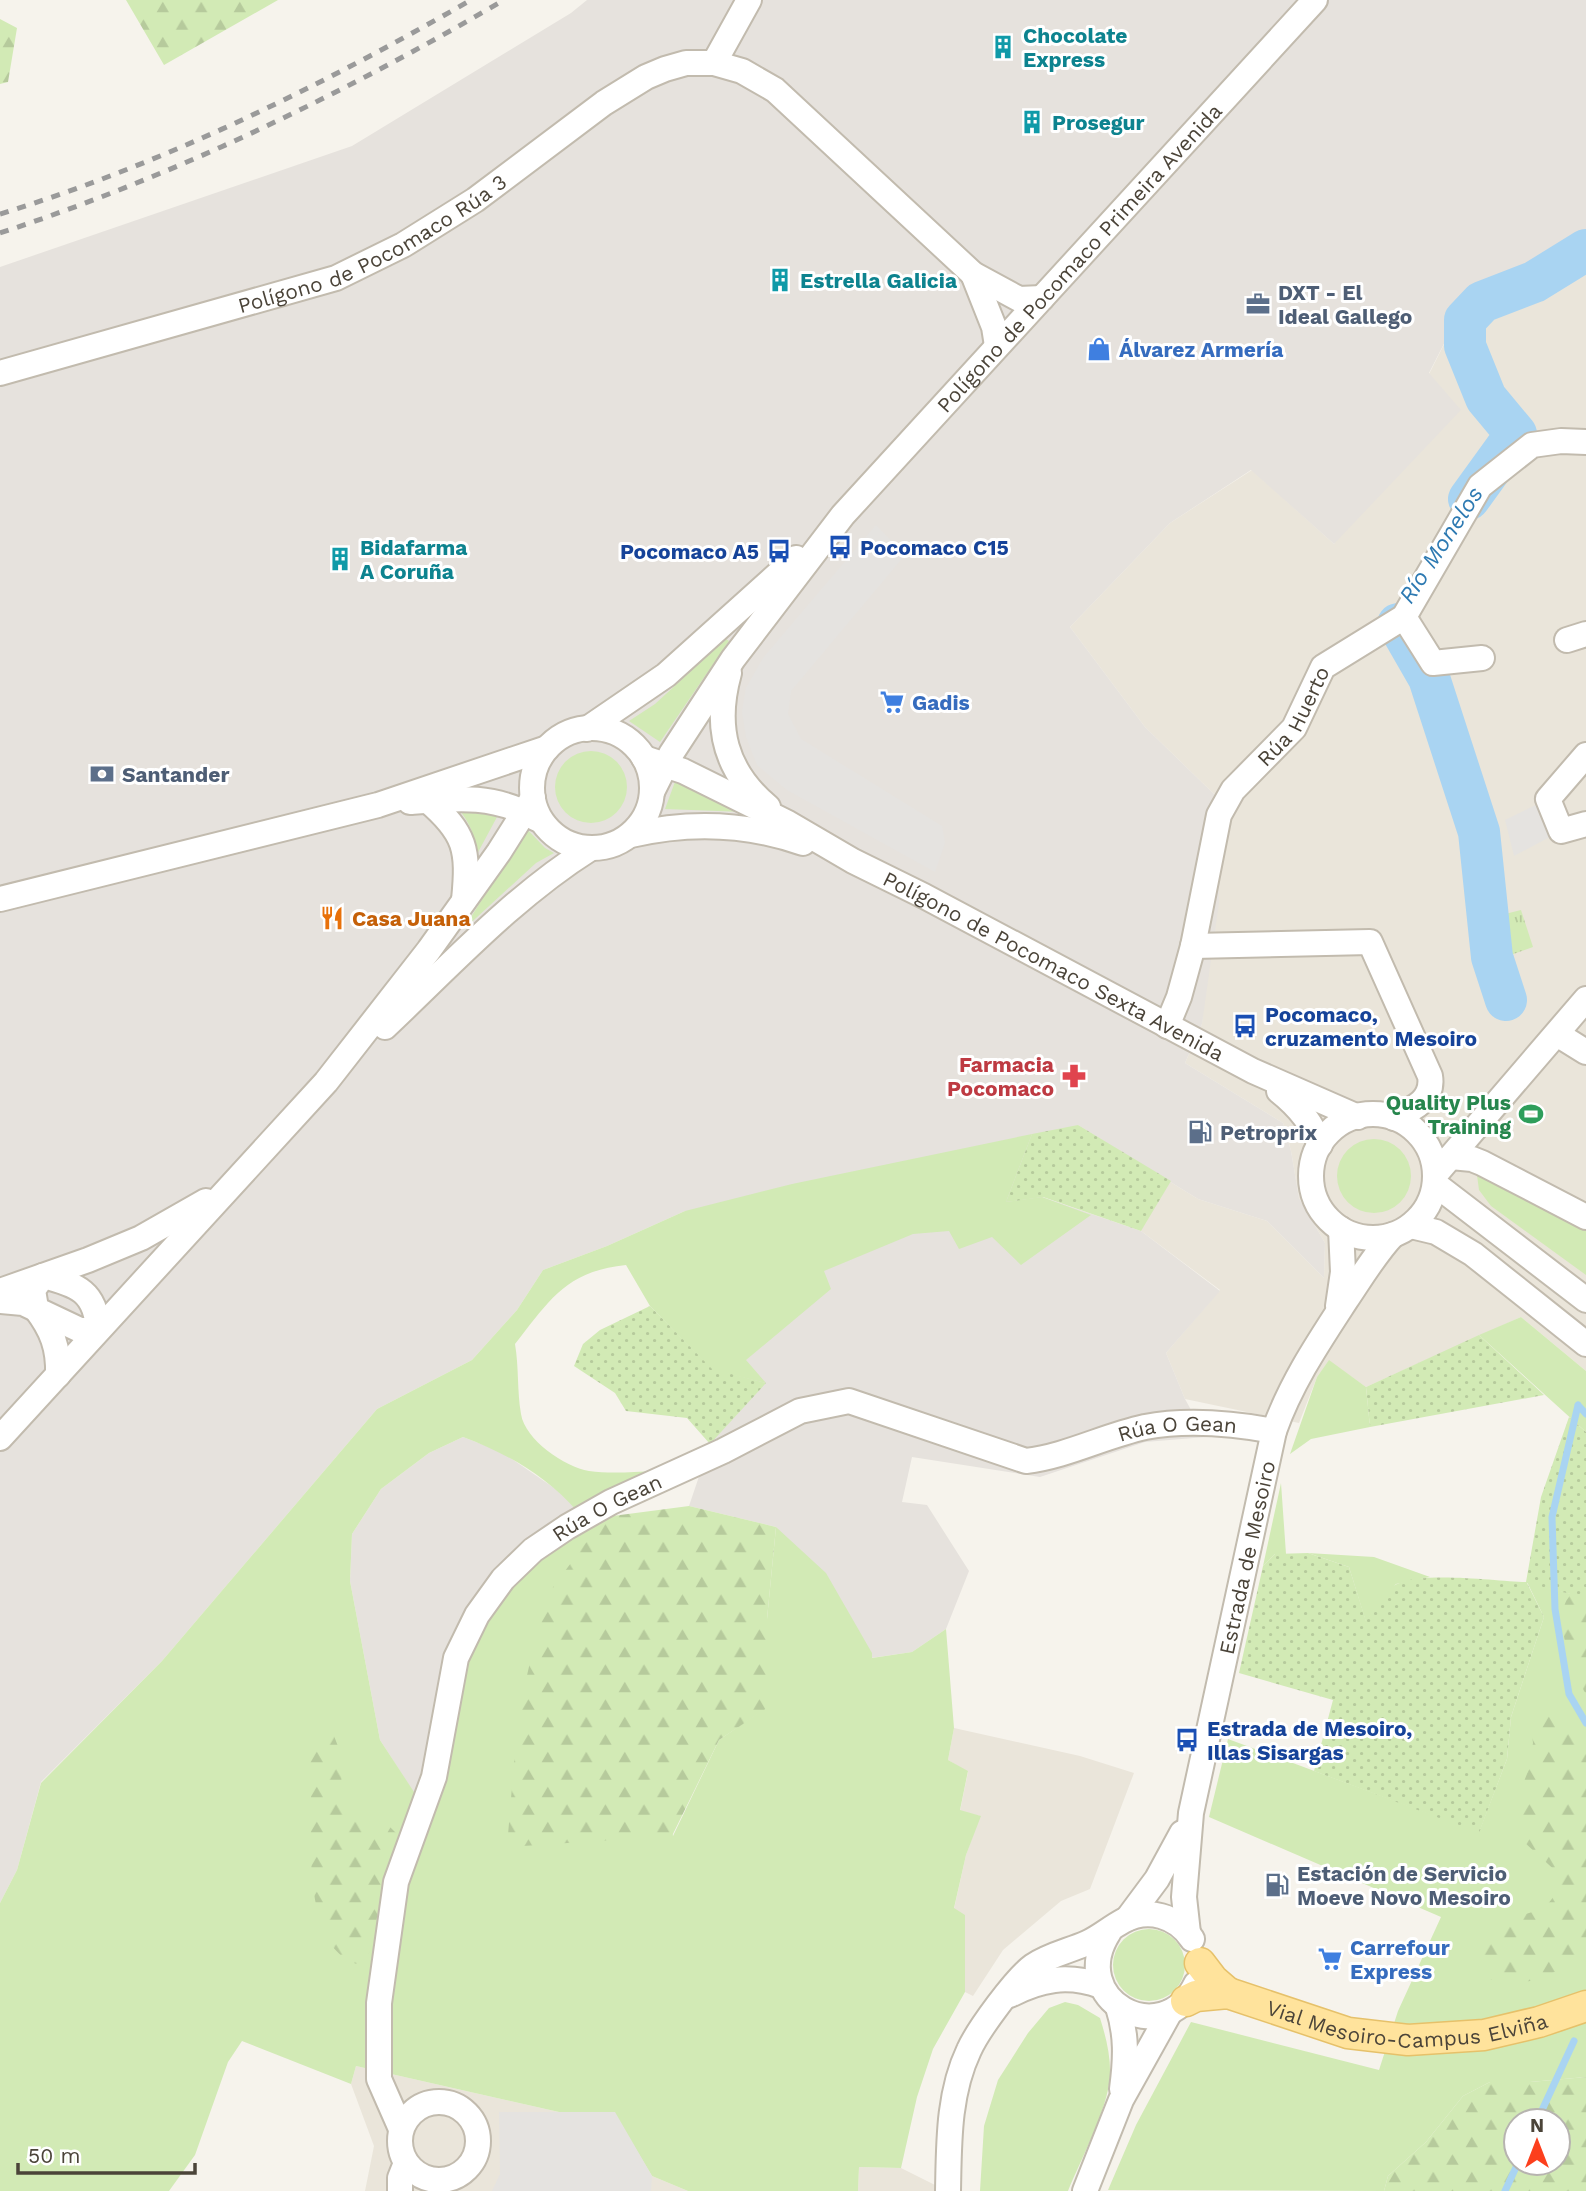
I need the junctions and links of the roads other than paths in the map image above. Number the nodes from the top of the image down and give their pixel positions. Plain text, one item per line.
1 (749, 0) edge
2 (1315, 0) edge
3 (714, 63) junction
4 (973, 274) junction
5 (1042, 298) junction
6 (997, 346) junction
7 (0, 373) edge
8 (1586, 442) edge
9 (843, 515) junction
10 (1404, 617) junction
11 (1482, 658) dead end
12 (733, 659) junction
13 (587, 729) junction
14 (548, 748) junction
15 (1586, 755) edge
16 (655, 761) junction
17 (426, 800) junction
18 (378, 805) junction
19 (533, 811) junction
20 (788, 823) junction
21 (1586, 824) edge
22 (631, 835) junction
23 (591, 848) junction
24 (853, 861) junction
25 (0, 899) edge
26 (464, 903) junction
27 (1193, 946) junction
28 (1586, 999) edge
29 (1167, 1026) junction
30 (1557, 1034) junction
31 (1586, 1052) edge
32 (1253, 1071) junction
33 (326, 1082) junction
34 (1358, 1117) junction
35 (1394, 1118) junction
36 (1480, 1121) junction
37 (1422, 1138) junction
38 (1320, 1145) junction
39 (1440, 1172) junction
40 (228, 1188) junction
41 (1586, 1217) edge
42 (1341, 1229) junction
43 (1402, 1230) junction
44 (43, 1276) junction
45 (0, 1291) edge
46 (1586, 1300) edge
47 (0, 1301) edge
48 (36, 1308) junction
49 (1335, 1317) junction
50 (98, 1331) junction
51 (1586, 1343) edge
52 (58, 1375) junction
53 (1274, 1432) junction
54 (0, 1438) edge
55 (1191, 1813) junction
56 (1119, 1925) junction
57 (1188, 1933) junction
58 (1200, 1963) junction
59 (1101, 1986) junction
60 (1228, 1993) junction
61 (1006, 1997) junction
62 (1178, 2006) junction
63 (1586, 2006) edge
64 (1118, 2007) junction
65 (1121, 2100) junction
66 (401, 2129) junction
67 (405, 2163) junction
68 (452, 2178) junction
69 (400, 2191) edge
70 (431, 2191) edge
71 (948, 2191) edge
72 (1085, 2191) edge

1 - 3 street
2 - 5 street, Polígono de Pocomaco Primeira Avenida
3 - 4 street
3 - 7 street, Polígono de Pocomaco Rúa 3
4 - 5 street
4 - 6 street
5 - 6 street, Polígono de Pocomaco Primeira Avenida
6 - 9 street, Polígono de Pocomaco Primeira Avenida
8 - 10 street, Rúa Huerto
9 - 12 street, Polígono de Pocomaco Primeira Avenida
9 - 13 street, Polígono de Pocomaco Primeira Avenida
10 - 11 street
10 - 27 street, Rúa Huerto
12 - 16 street, Polígono de Pocomaco Primeira Avenida
12 - 20 street
13 - 14 street
13 - 16 street
14 - 18 street
14 - 19 street
15 - 21 street
16 - 20 street, Polígono de Pocomaco Sexta Avenida
16 - 22 street
17 - 18 street
17 - 19 street
17 - 26 street
18 - 25 street
19 - 23 street
19 - 26 street
20 - 24 street, Polígono de Pocomaco Sexta Avenida
22 - 23 street
22 - 24 street, Polígono de Pocomaco Sexta Avenida
23 - 33 street
24 - 29 street, Polígono de Pocomaco Sexta Avenida
26 - 33 street
27 - 29 street, Rúa Huerto
27 - 35 street
28 - 30 street, Estrada de Mesoiro
29 - 32 street, Polígono de Pocomaco Sexta Avenida
30 - 31 street
30 - 36 street, Estrada de Mesoiro
32 - 34 street, Polígono de Pocomaco Sexta Avenida
32 - 38 street, Polígono de Pocomaco Sexta Avenida
33 - 40 street
34 - 35 street
34 - 38 street
35 - 37 street
36 - 37 street, Estrada de Mesoiro
36 - 39 street, Estrada de Mesoiro
37 - 39 street
38 - 42 street
39 - 41 street
39 - 43 street, Estrada de Mesoiro
39 - 46 street
40 - 44 street
40 - 50 street
42 - 43 street
42 - 49 street, Estrada de Mesoiro
43 - 49 street, Estrada de Mesoiro
43 - 51 street
44 - 45 street
44 - 48 street
44 - 50 street
47 - 48 street
48 - 50 street
48 - 52 street
49 - 53 street, Estrada de Mesoiro
50 - 52 street
52 - 54 street
53 - 55 street, Estrada de Mesoiro
53 - 66 street, Rúa O Gean
55 - 56 street, Estrada de Mesoiro
55 - 57 street, Estrada de Mesoiro
56 - 57 street
56 - 59 street
56 - 61 street
57 - 58 street
58 - 60 main road, Vial Mesoiro-Campus Elviña
58 - 62 street
59 - 61 street
59 - 64 street
60 - 62 main road, Vial Mesoiro-Campus Elviña
60 - 63 main road, Vial Mesoiro-Campus Elviña
61 - 71 street
62 - 64 street
62 - 65 street
64 - 65 street
65 - 72 street
66 - 67 street
66 - 68 street
67 - 68 street
67 - 69 street
68 - 70 street

